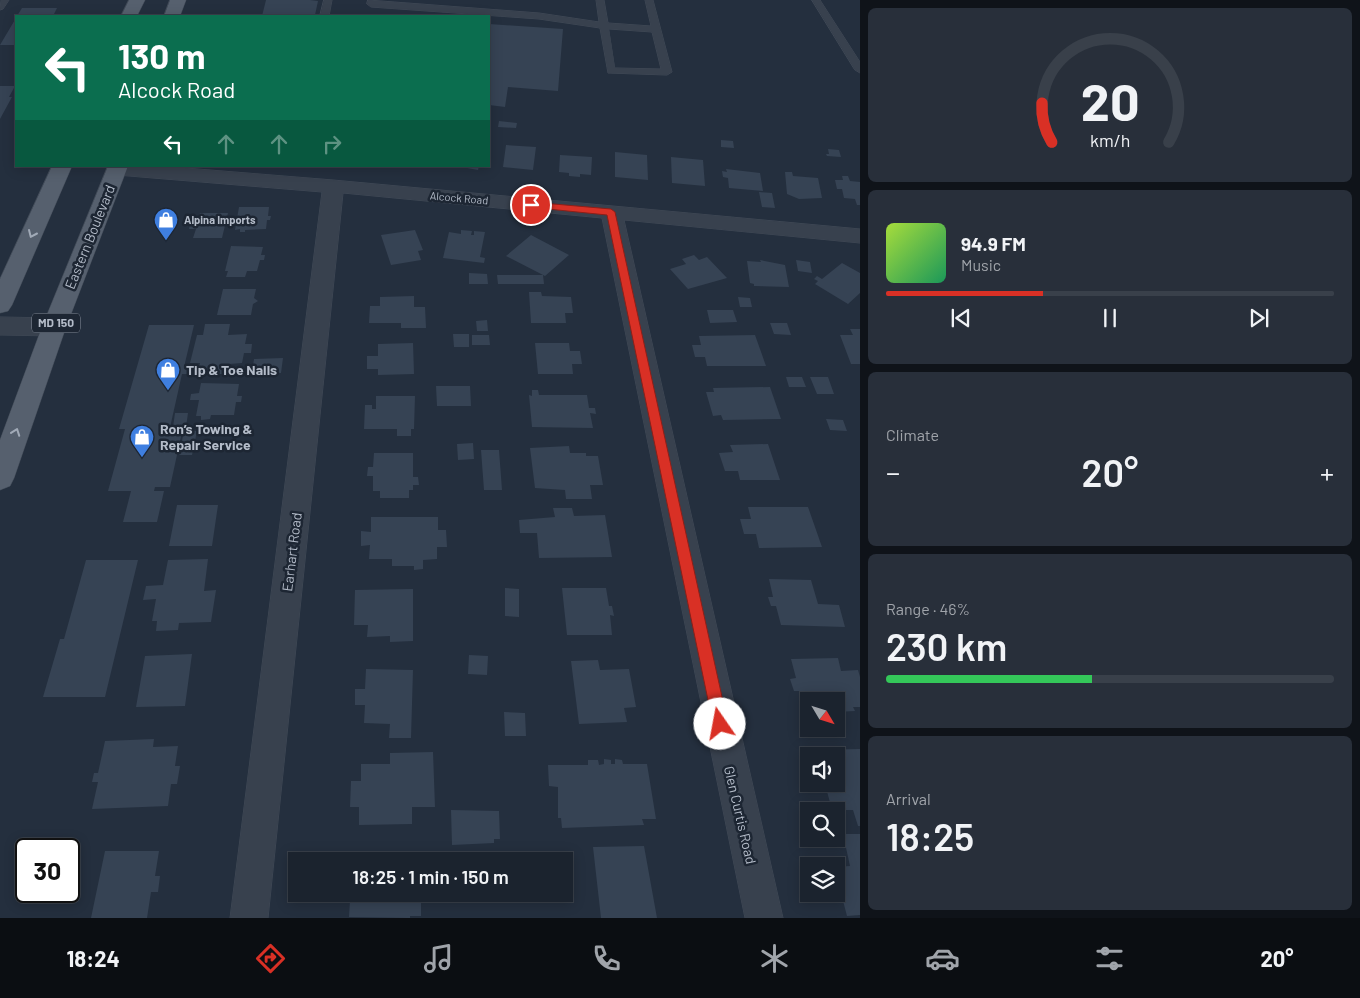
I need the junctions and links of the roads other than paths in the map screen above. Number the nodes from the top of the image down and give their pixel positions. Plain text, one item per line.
1 (5, 0) edge
2 (137, 0) edge
3 (178, 0) edge
4 (328, 0) edge
5 (600, 0) edge
6 (649, 0) edge
7 (816, 0) edge
8 (370, 5) edge
9 (0, 7) edge
10 (130, 15) edge
11 (172, 15) edge
12 (325, 15) edge
13 (604, 26) junction
14 (656, 29) junction
15 (860, 70) edge
16 (62, 167) edge
17 (117, 168) edge
18 (334, 186) junction
19 (611, 212) junction
20 (860, 236) edge
21 (0, 305) edge
22 (0, 326) edge
23 (54, 327) junction
24 (0, 478) edge
25 (249, 918) edge
26 (764, 918) edge

1 - 9 lane
2 - 10 main road
3 - 11 main road
4 - 12 lane
5 - 13 lane
6 - 14 lane
7 - 15 lane
8 - 13 lane
13 - 14 lane
13 - 14 lane
16 -> 21 main road
17 - 18 street, Alcock Road
17 - 23 main road, Eastern Boulevard / MD 150
18 - 19 street, Alcock Road
18 - 25 street, Earhart Road
19 - 20 street, Alcock Road
19 - 26 street, Glen Curtis Road
22 - 23 street
24 -> 23 main road, Eastern Boulevard / MD 150

